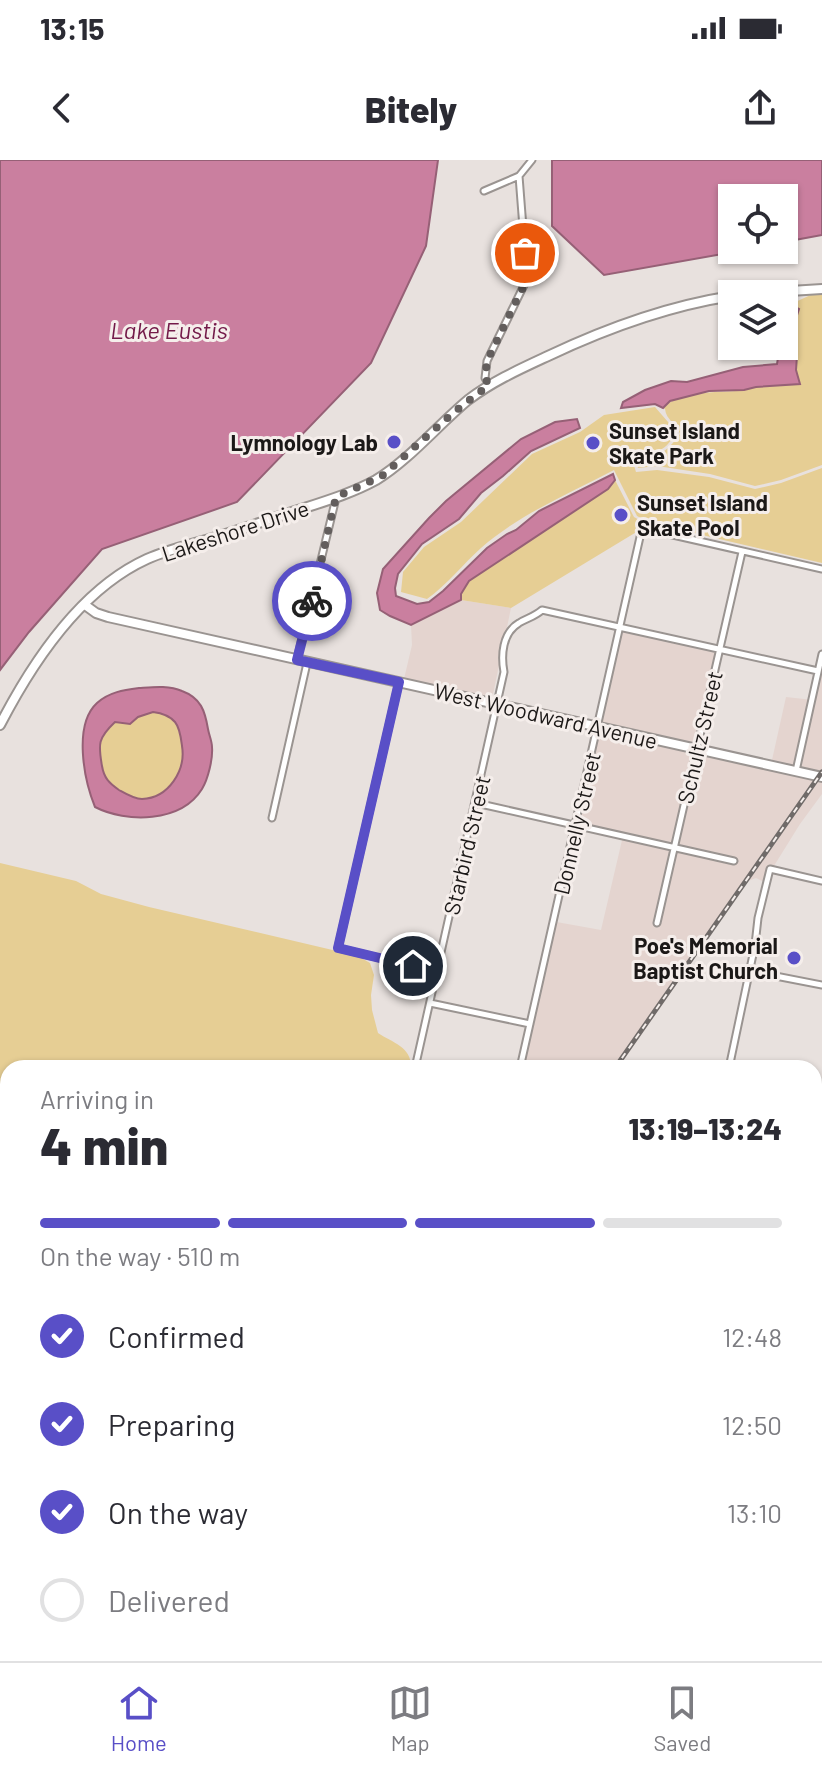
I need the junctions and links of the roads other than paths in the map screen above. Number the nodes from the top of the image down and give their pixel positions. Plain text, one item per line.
1 (532, 160) edge
2 (519, 176) junction
3 (484, 191) dead end
4 (798, 289) edge
5 (822, 289) edge
6 (718, 299) edge
7 (489, 385) junction
8 (336, 497) junction
9 (742, 552) junction
10 (822, 569) edge
11 (85, 605) junction
12 (619, 627) junction
13 (719, 650) junction
14 (822, 654) edge
15 (302, 661) junction
16 (818, 671) junction
17 (399, 682) junction
18 (498, 704) junction
19 (0, 725) edge
20 (598, 727) junction
21 (697, 749) junction
22 (796, 771) junction
23 (822, 777) edge
24 (476, 803) junction
25 (272, 818) dead end
26 (575, 826) junction
27 (675, 848) junction
28 (734, 861) dead end
29 (822, 881) edge
30 (657, 923) dead end
31 (750, 971) junction
32 (437, 972) junction
33 (822, 985) edge
34 (430, 1003) junction
35 (530, 1024) junction
36 (417, 1060) edge
37 (522, 1060) edge
38 (730, 1060) edge

1 - 2 street
2 - 3 street
2 - 7 street
4 - 5 street
6 - 7 street, Lakeshore Drive
7 - 8 street, Lakeshore Drive
8 - 11 street, Lakeshore Drive
8 - 15 street
9 - 10 street
9 - 12 street, Donnelly Street
9 - 13 street, Schultz Street
11 - 15 street, West Woodward Avenue
11 - 19 street, Lakeshore Drive
12 - 13 street
12 - 18 street, Starbird Street
12 - 20 street, Donnelly Street
13 - 16 street
13 - 21 street, Schultz Street
14 - 16 street
15 - 17 street, West Woodward Avenue
15 - 25 street
16 - 22 street
17 - 18 street, West Woodward Avenue
17 - 32 street
18 - 20 street, West Woodward Avenue
18 - 24 street, Starbird Street
20 - 21 street, West Woodward Avenue
20 - 26 street, Donnelly Street
21 - 22 street, West Woodward Avenue
21 - 27 street, Schultz Street
22 - 23 street, West Woodward Avenue
24 - 26 street
24 - 32 street, Starbird Street
26 - 27 street
26 - 35 street, Donnelly Street
27 - 28 street
27 - 30 street, Schultz Street
29 - 31 street
31 - 33 street
31 - 38 street
32 - 34 street, Starbird Street
34 - 35 street
34 - 36 street, Starbird Street
35 - 37 street, Donnelly Street

